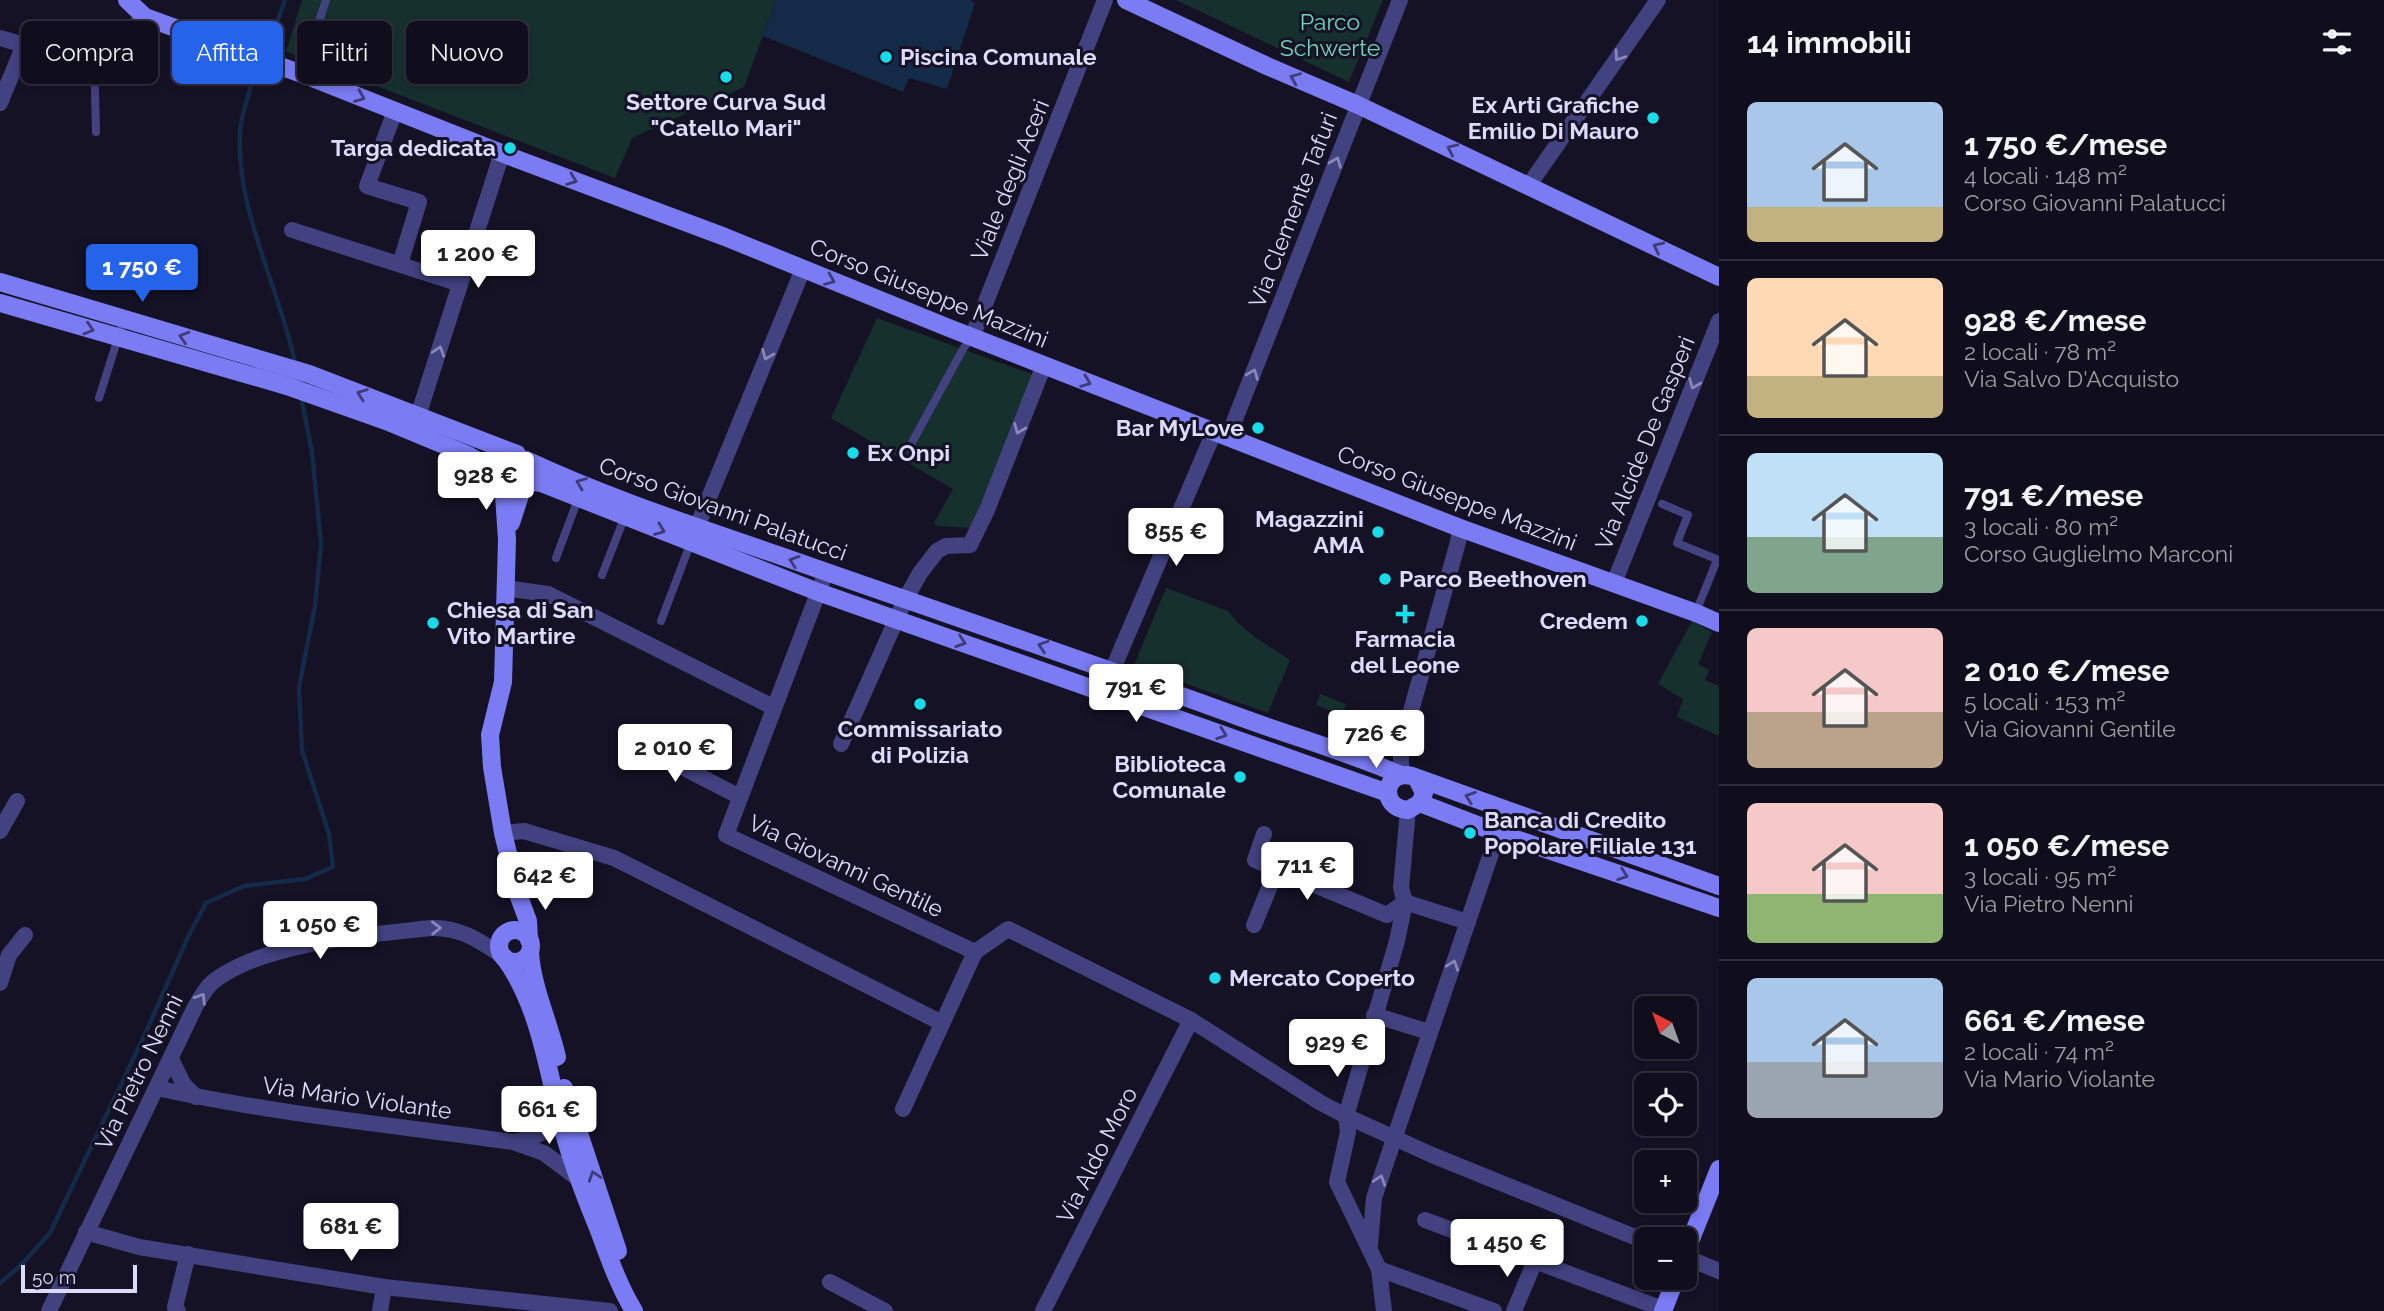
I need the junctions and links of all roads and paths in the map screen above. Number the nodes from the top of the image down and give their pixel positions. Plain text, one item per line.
1 (127, 0) edge
2 (326, 0) edge
3 (1105, 0) edge
4 (1126, 0) edge
5 (1401, 0) edge
6 (1658, 0) edge
7 (145, 17) junction
8 (140, 21) edge
9 (319, 21) edge
10 (0, 37) edge
11 (21, 44) edge
12 (21, 52) edge
13 (297, 72) edge
14 (95, 84) edge
15 (327, 84) edge
16 (0, 103) edge
17 (1358, 105) junction
18 (395, 111) junction
19 (96, 132) dead end
20 (502, 153) junction
21 (1529, 185) junction
22 (292, 230) dead end
23 (400, 264) junction
24 (803, 270) junction
25 (1719, 277) edge
26 (0, 282) edge
27 (460, 284) junction
28 (0, 303) edge
29 (124, 319) junction
30 (1719, 321) edge
31 (972, 337) junction
32 (117, 338) junction
33 (213, 345) junction
34 (267, 361) junction
35 (208, 364) junction
36 (1044, 365) junction
37 (255, 377) junction
38 (99, 398) dead end
39 (416, 424) junction
40 (1221, 434) junction
41 (909, 448) dead end
42 (521, 457) junction
43 (496, 477) junction
44 (525, 484) junction
45 (579, 498) junction
46 (1662, 504) dead end
47 (625, 516) junction
48 (1460, 528) junction
49 (694, 534) junction
50 (507, 540) junction
51 (556, 558) dead end
52 (1718, 560) edge
53 (826, 572) junction
54 (602, 575) dead end
55 (1614, 583) junction
56 (505, 588) junction
57 (818, 592) junction
58 (905, 600) junction
59 (1696, 613) junction
60 (897, 620) junction
61 (661, 621) dead end
62 (1719, 624) edge
63 (1111, 670) junction
64 (1103, 692) junction
65 (773, 707) junction
66 (628, 739) dead end
67 (841, 744) dead end
68 (1322, 746) junction
69 (1316, 767) junction
70 (1401, 774) junction
71 (1388, 793) junction
72 (740, 797) junction
73 (17, 801) dead end
74 (1414, 807) junction
75 (0, 831) edge
76 (503, 832) junction
77 (1498, 833) junction
78 (1264, 834) dead end
79 (1599, 842) junction
80 (1591, 864) junction
81 (1277, 869) junction
82 (1692, 876) junction
83 (1719, 886) edge
84 (518, 894) junction
85 (1684, 896) junction
86 (1405, 902) junction
87 (1719, 908) edge
88 (1468, 922) junction
89 (1254, 925) dead end
90 (511, 931) junction
91 (26, 935) dead end
92 (530, 946) junction
93 (975, 952) junction
94 (504, 957) junction
95 (0, 983) edge
96 (1374, 1015) junction
97 (1191, 1020) junction
98 (942, 1023) junction
99 (1429, 1032) junction
100 (171, 1059) junction
101 (157, 1088) junction
102 (196, 1097) junction
103 (147, 1107) junction
104 (903, 1109) dead end
105 (559, 1116) junction
106 (1346, 1116) junction
107 (1394, 1138) junction
108 (513, 1142) junction
109 (1719, 1169) edge
110 (580, 1180) junction
111 (1425, 1220) dead end
112 (1696, 1227) edge
113 (86, 1232) junction
114 (1634, 1236) edge
115 (1370, 1247) junction
116 (188, 1254) junction
117 (1535, 1261) junction
118 (1697, 1261) edge
119 (1379, 1269) junction
120 (1719, 1271) edge
121 (830, 1282) dead end
122 (384, 1287) junction
123 (1671, 1290) edge
124 (592, 1309) edge
125 (1663, 1310) edge
126 (49, 1311) edge
127 (178, 1311) edge
128 (380, 1311) edge
129 (610, 1311) edge
130 (635, 1311) edge
131 (885, 1311) edge
132 (1043, 1311) edge
133 (1384, 1311) edge
134 (1494, 1311) edge
135 (1514, 1311) edge

1 - 7 street, Corso Giuseppe Mazzini
2 - 9 lane
3 - 31 street, Viale degli Aceri
17 -> 4 street
5 - 17 street, Via Clemente Tafuri
6 -> 21 street
7 - 8 street
7 - 13 street, Corso Giuseppe Mazzini
10 - 11 street
12 - 16 street
14 - 19 lane
15 -> 18 street, Corso Giuseppe Mazzini
21 -> 17 street
40 -> 17 street, Via Clemente Tafuri
18 - 20 street, Corso Giuseppe Mazzini
18 - 23 street
20 -> 24 street, Corso Giuseppe Mazzini
20 - 27 street
25 -> 21 street
22 - 23 street
23 - 27 street
24 -> 31 street, Corso Giuseppe Mazzini
24 -> 49 street
26 - 29 street, Corso Giovanni Palatucci
39 -> 27 street
28 -> 32 street, Corso Giovanni Palatucci
29 - 32 lane
33 -> 29 street, Corso Giovanni Palatucci
30 -> 55 street, Via Alcide De Gasperi
31 - 36 street, Corso Giuseppe Mazzini
31 - 41 lane
32 - 35 street, Corso Giovanni Palatucci
32 - 38 lane
33 - 34 street, Corso Giovanni Palatucci
33 - 35 street
34 - 37 street
39 -> 34 street, Corso Giovanni Palatucci
35 - 37 street, Corso Giovanni Palatucci
36 -> 40 street, Corso Giuseppe Mazzini
36 -> 58 street
37 - 39 street, Corso Giovanni Palatucci
39 - 42 street, Corso Giovanni Palatucci
39 - 43 street, Corso Giovanni Palatucci
40 - 48 street, Corso Giuseppe Mazzini
40 - 63 street, Via Clemente Tafuri
42 - 43 street
42 - 44 street
49 -> 42 street, Corso Giovanni Palatucci
43 - 44 street, Corso Giovanni Palatucci
43 - 50 street
44 - 45 street, Corso Giovanni Palatucci
44 - 50 street
45 - 47 street, Corso Giovanni Palatucci
45 - 51 lane
46 - 52 lane
47 -> 49 street, Corso Giovanni Palatucci
47 - 54 lane
48 - 55 street, Corso Giuseppe Mazzini
48 - 70 street
53 -> 49 street, Corso Giovanni Palatucci
49 - 57 street, Corso Giovanni Palatucci
49 - 61 lane
50 - 56 street
52 - 59 lane
53 - 57 street, Via Giovanni Gentile
53 - 58 street, Corso Giovanni Palatucci
55 - 59 street, Corso Giuseppe Mazzini
56 - 65 street
56 - 76 street
57 - 60 street, Corso Giovanni Palatucci
57 - 65 street, Via Giovanni Gentile
58 - 60 street
63 -> 58 street, Corso Giovanni Palatucci
59 - 62 street, Corso Giuseppe Mazzini
60 -> 64 street, Corso Giovanni Palatucci
60 - 67 street
63 - 64 street, Via Clemente Tafuri
63 - 68 street, Corso Giovanni Palatucci
64 -> 69 street, Corso Giovanni Palatucci
65 - 72 street, Via Giovanni Gentile
66 - 72 street
68 - 69 street
68 - 70 street, Corso Giovanni Palatucci
69 - 71 street, Corso Giovanni Palatucci
70 - 71 street
70 - 74 street
79 -> 70 street, Corso Giovanni Palatucci
71 - 74 street
72 - 93 street, Via Giovanni Gentile
73 - 75 street
74 - 77 street
74 - 86 street
76 - 84 street
76 - 98 street
77 - 80 street
77 - 88 street
78 - 81 street
79 - 80 street
79 - 82 street, Corso Giovanni Palatucci
80 -> 85 street
81 - 86 street
81 - 89 street
82 - 83 street, Corso Giovanni Palatucci
82 - 85 street
84 - 90 street
84 - 92 street
85 - 87 street
86 - 88 street
86 - 96 street
99 -> 88 street
90 - 92 street
90 - 94 street
91 - 95 street
92 - 94 street
130 -> 92 street
93 - 97 street
93 - 98 street
100 -> 94 street, Via Pietro Nenni
94 - 105 street
96 - 99 street
96 - 106 street
97 - 106 street
97 - 132 street, Via Aldo Moro
98 - 104 street
99 - 107 street
100 - 101 street, Via Pietro Nenni
100 - 102 street
101 - 102 street, Via Mario Violante
101 - 103 street, Via Pietro Nenni
102 - 103 street, Via Mario Violante
102 - 108 street, Via Mario Violante
103 - 113 street, Via Pietro Nenni
105 - 108 street, Via Mario Violante
105 - 110 street
106 - 107 street
106 - 115 street
107 - 114 street
115 -> 107 street
108 - 110 street, Via Mario Violante
109 - 112 street
110 - 130 street
111 - 117 street
113 - 116 street
113 - 126 street, Via Pietro Nenni
115 - 119 street
116 - 122 street
116 - 127 street
117 - 125 street
117 - 135 street
118 - 120 street
119 - 133 street
119 - 134 street
121 - 131 street
122 - 124 street
122 - 128 street
123 - 125 street
124 - 129 street

